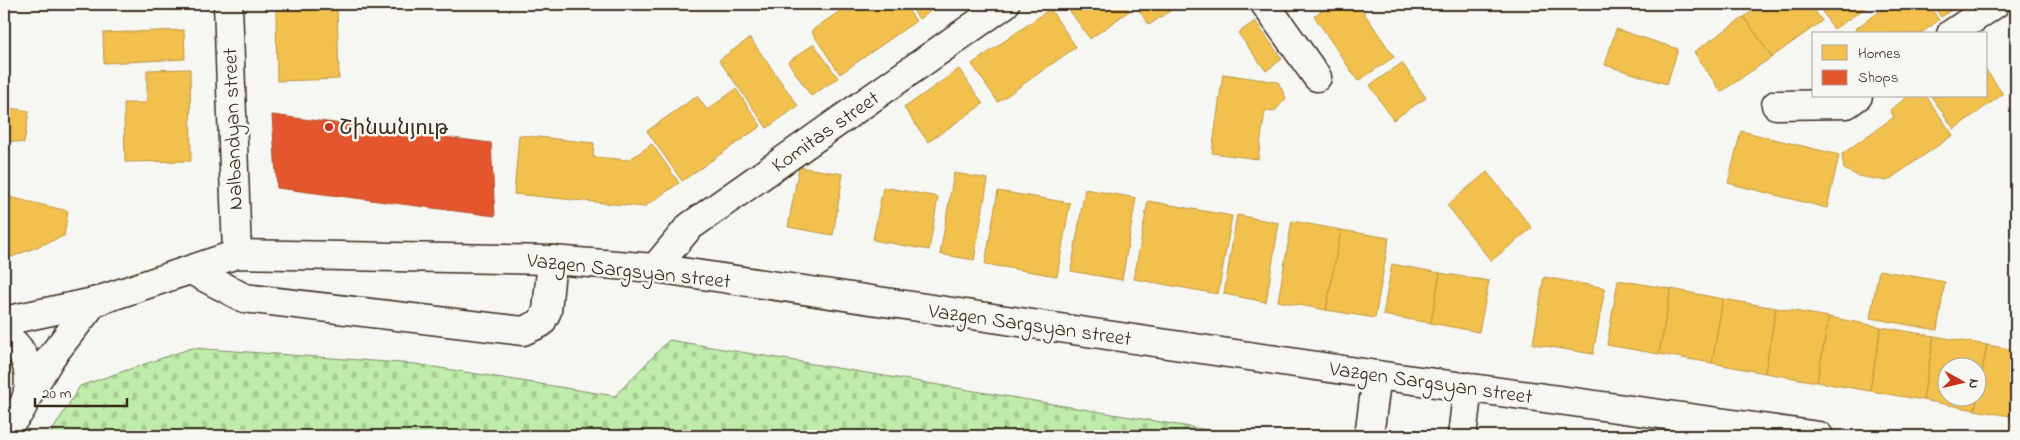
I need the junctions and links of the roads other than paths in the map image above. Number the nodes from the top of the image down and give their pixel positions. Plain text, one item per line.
1 (228, 4) edge
2 (1005, 4) edge
3 (1265, 4) edge
4 (1995, 4) edge
5 (1954, 32) edge
6 (1317, 77) dead end
7 (1855, 98) edge
8 (1776, 105) dead end
9 (237, 254) junction
10 (552, 260) junction
11 (655, 268) junction
12 (191, 270) junction
13 (94, 302) junction
14 (4, 321) edge
15 (4, 336) edge
16 (1378, 375) junction
17 (1468, 388) junction
18 (16, 418) edge
19 (1369, 436) edge
20 (1462, 436) edge
21 (1819, 436) edge

1 - 9 street, Nalbandyan street
2 - 11 street, Komitas street
3 - 6 street
4 - 5 street
7 - 8 street
9 - 10 street, Vazgen Sargsyan street
9 - 12 street
10 - 11 street, Vazgen Sargsyan street
10 - 12 street
11 - 16 street, Vazgen Sargsyan street
12 - 13 street
13 - 14 street
13 - 18 street
15 - 18 street
16 - 17 street, Vazgen Sargsyan street
16 - 19 street
17 - 20 street
17 - 21 street, Vazgen Sargsyan street

